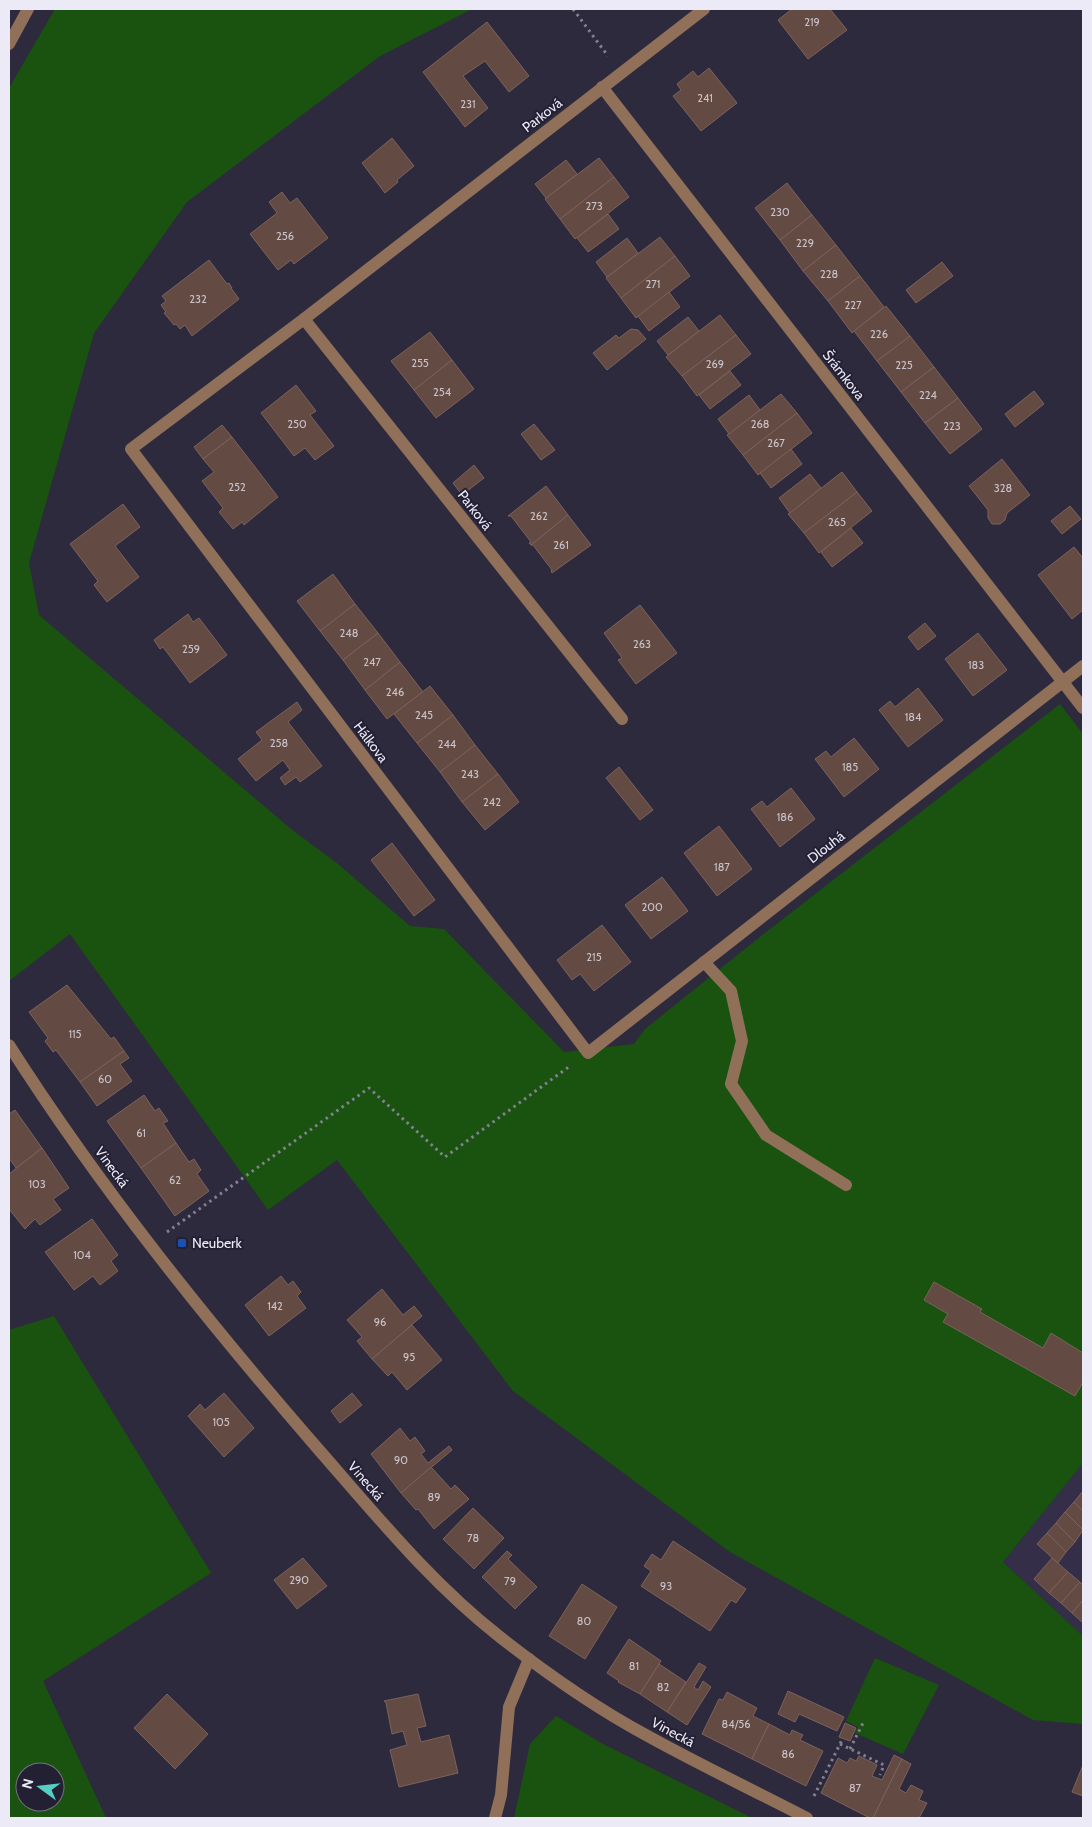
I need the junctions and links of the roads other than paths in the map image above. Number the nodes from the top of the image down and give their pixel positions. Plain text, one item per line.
1 (28, 9) edge
2 (704, 9) edge
3 (9, 44) edge
4 (602, 87) junction
5 (304, 319) junction
6 (131, 449) joint
7 (1083, 666) edge
8 (1062, 682) junction
9 (1083, 708) edge
10 (622, 719) dead end
11 (704, 962) junction
12 (9, 1045) edge
13 (588, 1053) joint
14 (846, 1185) dead end
15 (529, 1659) junction
16 (495, 1818) edge
17 (805, 1818) edge

1 - 3 street
2 - 4 street, Parková
4 - 5 street, Parková
4 - 8 street, Šrámkova
5 - 6 street, Parková
5 - 10 street, Parková
6 - 13 street, Hálkova
7 - 8 street, Dlouhá
8 - 9 street, Šrámkova
8 - 11 street, Dlouhá
11 - 13 street, Dlouhá
11 - 14 street
12 - 15 street, Vinecká
15 - 16 street
15 - 17 street, Vinecká

